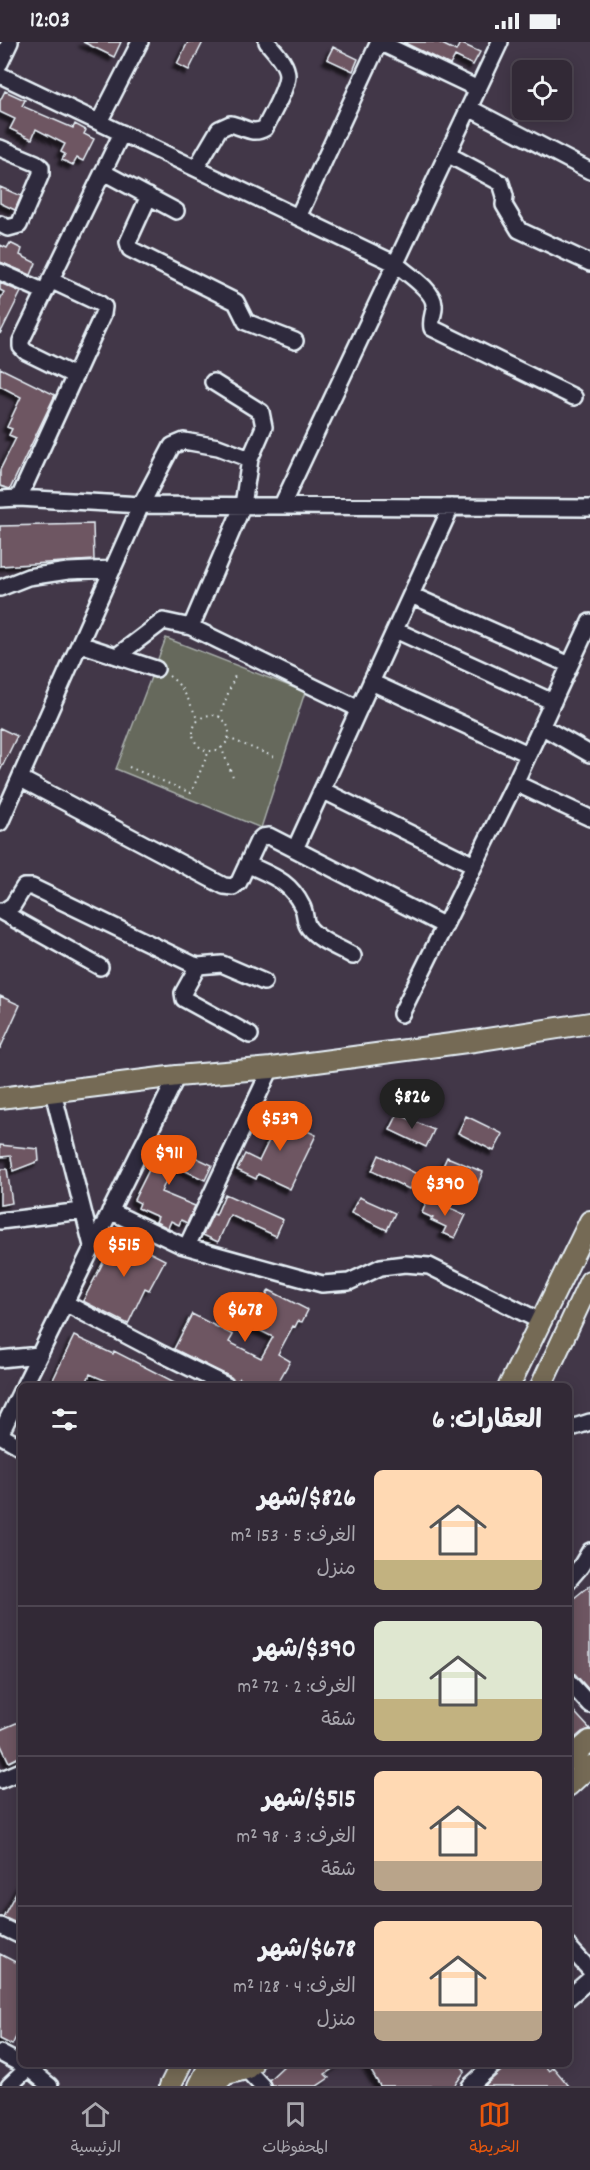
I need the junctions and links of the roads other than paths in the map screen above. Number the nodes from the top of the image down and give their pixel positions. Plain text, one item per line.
1 (10, 42) edge
2 (140, 42) edge
3 (267, 42) edge
4 (379, 42) edge
5 (500, 42) edge
6 (0, 63) edge
7 (0, 75) edge
8 (478, 89) junction
9 (469, 108) junction
10 (99, 122) junction
11 (122, 133) junction
12 (0, 148) edge
13 (447, 153) junction
14 (196, 168) junction
15 (590, 171) edge
16 (103, 172) junction
17 (149, 196) junction
18 (176, 211) dead end
19 (298, 217) junction
20 (0, 224) edge
21 (590, 263) edge
22 (396, 264) junction
23 (0, 272) edge
24 (47, 286) junction
25 (295, 341) dead end
26 (75, 376) junction
27 (213, 382) dead end
28 (574, 397) dead end
29 (250, 459) junction
30 (19, 498) junction
31 (0, 499) edge
32 (141, 505) junction
33 (243, 505) junction
34 (282, 505) junction
35 (451, 507) junction
36 (590, 508) edge
37 (113, 569) junction
38 (0, 588) edge
39 (411, 595) junction
40 (590, 622) edge
41 (190, 627) junction
42 (395, 630) junction
43 (80, 644) junction
44 (117, 656) junction
45 (570, 665) junction
46 (156, 669) road end
47 (371, 682) junction
48 (553, 702) junction
49 (359, 709) junction
50 (541, 726) junction
51 (528, 754) junction
52 (590, 754) edge
53 (21, 778) junction
54 (515, 783) junction
55 (322, 790) junction
56 (590, 818) edge
57 (0, 823) edge
58 (295, 849) junction
59 (247, 864) junction
60 (474, 866) junction
61 (2, 911) edge
62 (445, 926) junction
63 (353, 956) dead end
64 (198, 966) junction
65 (100, 967) dead end
66 (264, 982) dead end
67 (401, 1014) dead end
68 (590, 1023) edge
69 (250, 1035) dead end
70 (271, 1068) junction
71 (177, 1076) junction
72 (53, 1092) junction
73 (0, 1098) edge
74 (82, 1210) junction
75 (110, 1211) junction
76 (0, 1221) edge
77 (590, 1221) edge
78 (92, 1246) junction
79 (188, 1246) junction
80 (590, 1281) edge
81 (64, 1303) junction
82 (542, 1322) junction
83 (39, 1355) junction
84 (0, 1359) edge
85 (25, 1383) edge
86 (221, 1383) edge
87 (511, 1383) edge
88 (542, 1383) edge
89 (18, 1397) edge
90 (590, 1422) edge
91 (572, 1428) edge
92 (0, 1435) edge
93 (18, 1445) edge
94 (590, 1551) edge
95 (572, 1576) edge
96 (572, 1685) edge
97 (590, 1705) edge
98 (590, 1740) edge
99 (572, 1756) edge
100 (590, 1766) edge
101 (18, 1772) edge
102 (0, 1780) edge
103 (572, 1782) edge
104 (0, 1926) edge
105 (18, 1935) edge
106 (572, 1950) edge
107 (590, 1970) edge
108 (590, 1979) edge
109 (572, 1995) edge
110 (0, 2053) edge
111 (18, 2063) edge
112 (180, 2067) edge
113 (491, 2067) edge
114 (28, 2068) joint
115 (230, 2070) edge
116 (9, 2086) edge
117 (50, 2086) edge
118 (170, 2086) edge
119 (199, 2086) edge
120 (262, 2086) edge
121 (470, 2086) edge

1 - 6 street
2 - 10 street
3 - 14 street
4 - 8 street
4 - 19 street
5 - 8 street
7 - 10 street
8 - 9 street
9 - 13 street
9 - 15 street
10 - 11 street
11 - 14 street
11 - 16 street
12 - 20 street
13 - 21 street
13 - 22 street
14 - 19 street
16 - 17 street
16 - 24 street
17 - 18 street
17 - 25 street
19 - 22 street
22 - 28 street
22 - 34 street
23 - 24 street
24 - 26 street
24 - 26 street
26 - 30 street
27 - 29 street
29 - 32 street
29 - 33 street
30 - 31 street
30 - 32 street
32 - 33 street
32 - 37 street
33 - 34 street
33 - 41 street
34 - 35 street
35 - 36 street
35 - 39 street
37 - 38 street
37 - 43 street
39 - 42 street
39 - 45 street
40 - 45 street
41 - 44 street
41 - 49 street
42 - 47 street
42 - 48 street
43 - 44 street
43 - 53 street
44 - 46 street
45 - 48 street
47 - 49 street
47 - 51 street
48 - 50 street
49 - 55 street
50 - 51 street
50 - 52 street
51 - 54 street
53 - 57 street
53 - 59 street
54 - 56 street
54 - 60 street
55 - 58 street
55 - 60 street
58 - 59 street
58 - 62 street
59 - 63 street
60 - 62 street
61 - 64 street
61 - 65 street
62 - 67 street
64 - 66 street
64 - 69 street
68 - 70 main road
70 - 71 main road
70 - 79 street
71 - 72 main road
71 - 75 street
72 - 73 main road
72 - 74 street
74 - 76 street
74 - 78 street
75 - 78 street
75 - 79 street
77 - 82 main road
78 - 81 street
79 - 82 street
80 - 88 main road
81 - 83 street
81 - 86 street
82 - 87 main road
83 - 84 street
83 - 85 street
89 - 92 street
90 - 91 street
92 - 93 street
94 - 95 street
96 - 97 street
98 - 99 main road
100 - 103 main road
101 - 102 street
104 - 105 street
106 - 107 street
108 - 109 street
110 - 111 street
112 - 118 main road
113 - 121 street
114 - 116 street
114 - 117 street
115 - 119 main road
115 - 120 street

